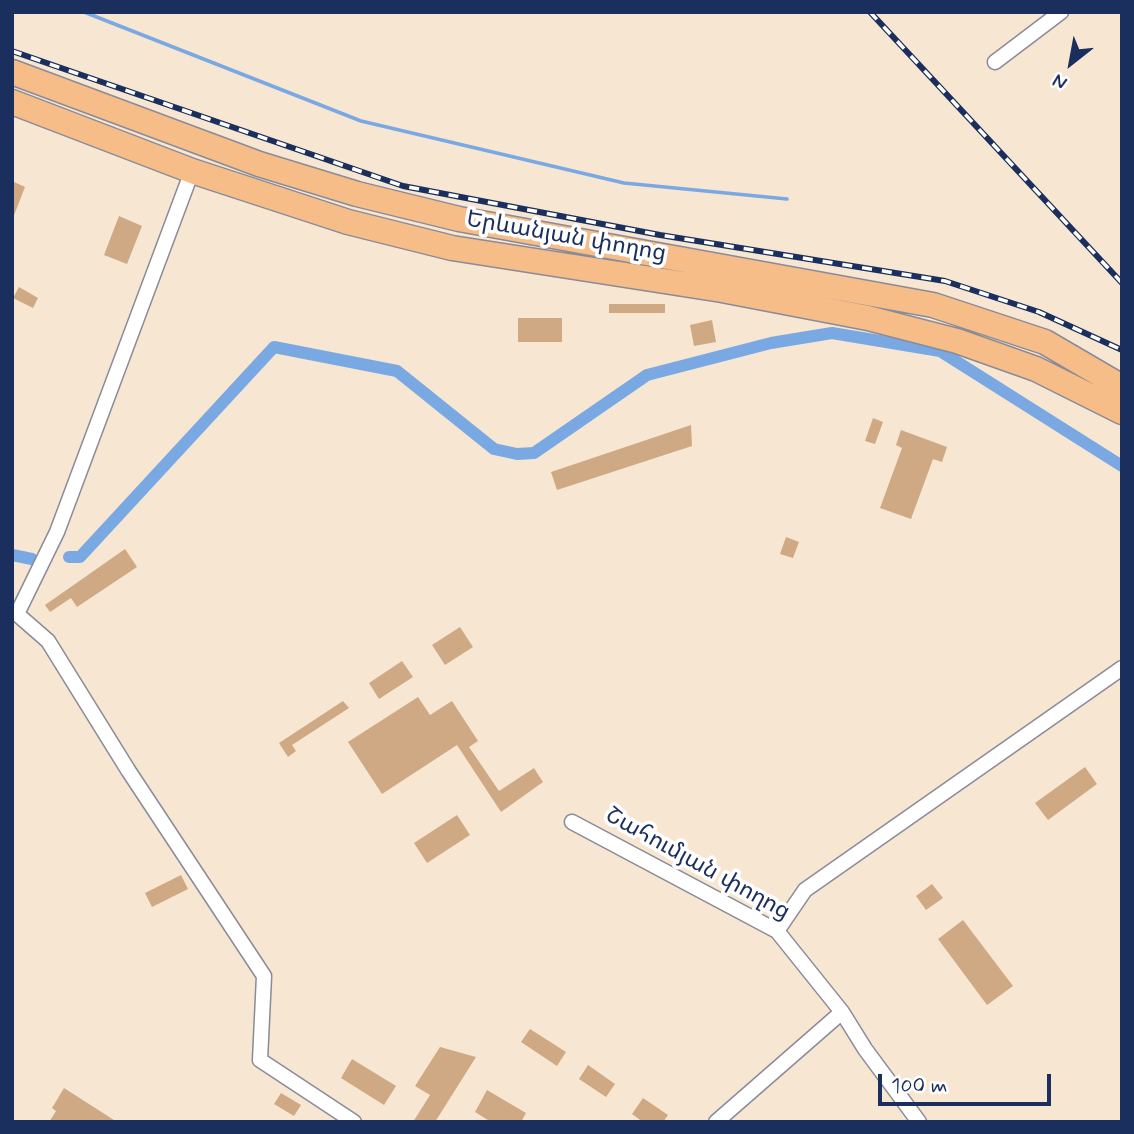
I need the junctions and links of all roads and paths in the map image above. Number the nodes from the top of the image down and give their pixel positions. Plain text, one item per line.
1 (1061, 12) edge
2 (995, 62) dead end
3 (12, 72) edge
4 (12, 102) edge
5 (192, 171) junction
6 (1122, 387) edge
7 (1122, 412) edge
8 (15, 613) edge
9 (1122, 668) edge
10 (572, 822) dead end
11 (777, 931) junction
12 (842, 1012) junction
13 (354, 1122) edge
14 (716, 1122) edge
15 (919, 1122) edge

1 - 2 street
3 - 6 highway, Երևանյան փողոց
4 - 5 highway, Երևանյան փողոց
5 - 7 highway, Երևանյան փողոց
5 - 8 street
8 - 13 street
9 - 11 street
10 - 11 street, Շահումյան փողոց
11 - 12 street, Շահումյան փողոց
12 - 14 street
12 - 15 street, Շահումյան փողոց

